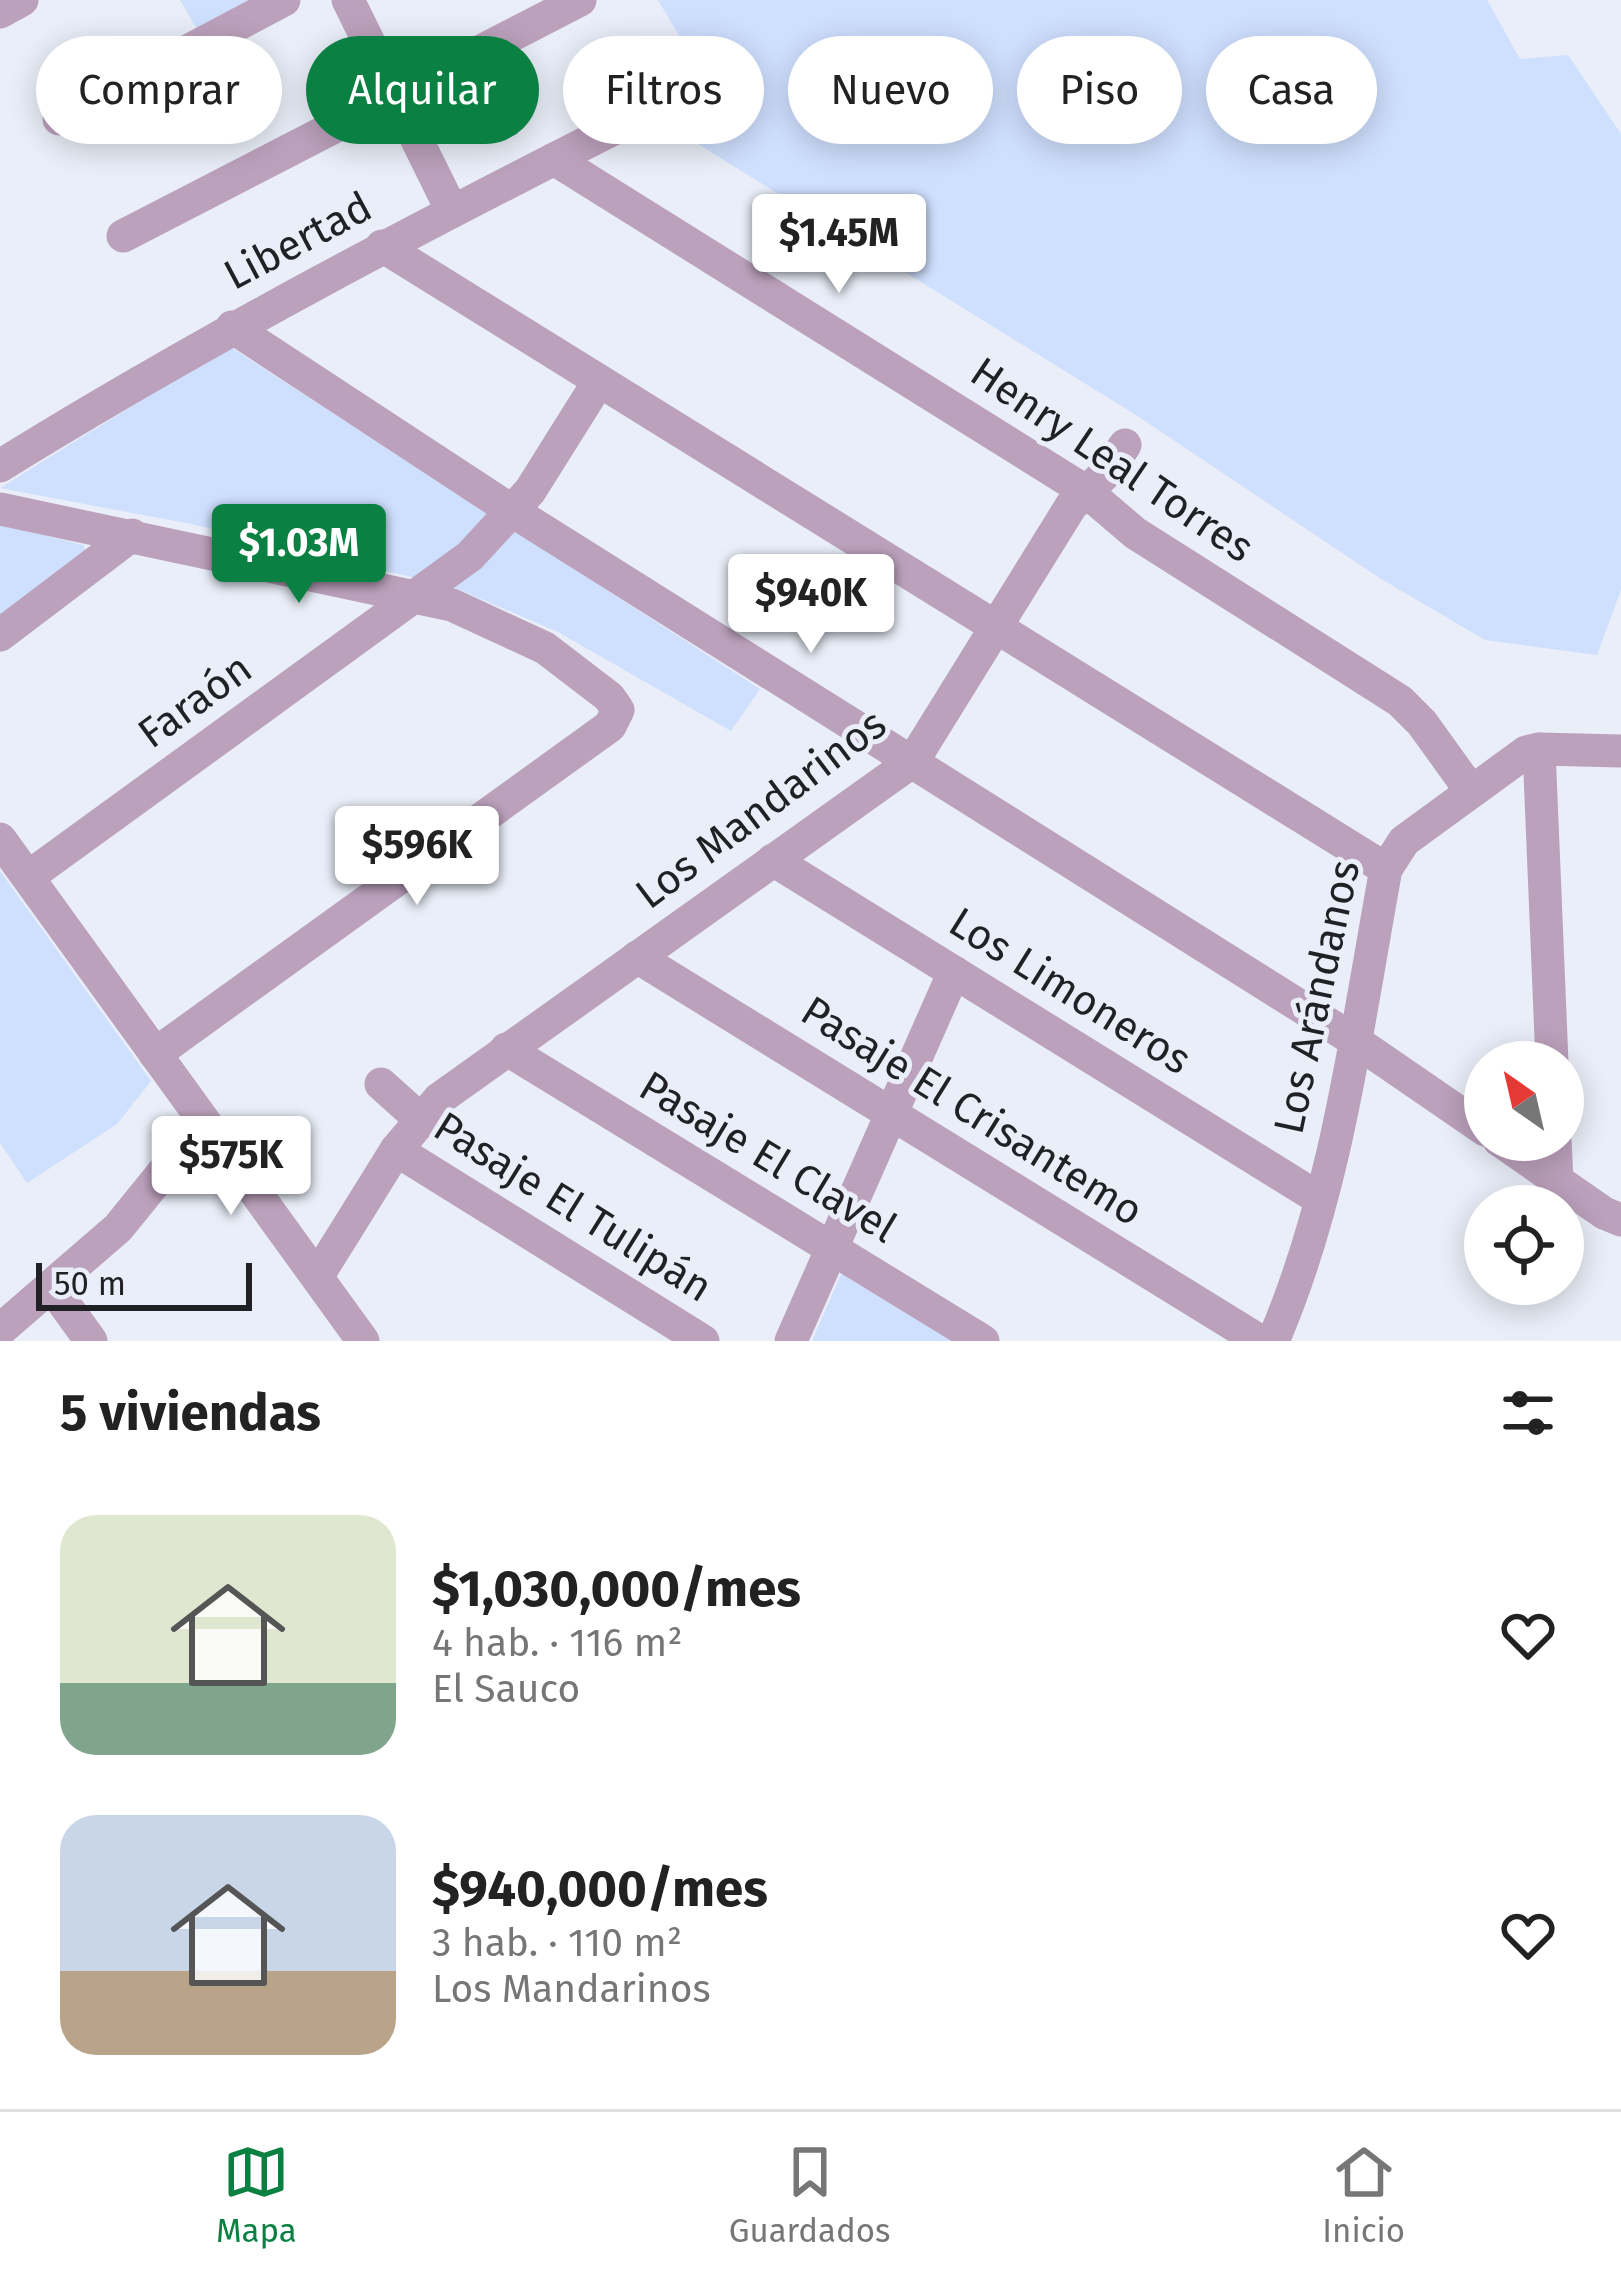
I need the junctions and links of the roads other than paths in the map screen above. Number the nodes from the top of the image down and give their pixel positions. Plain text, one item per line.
1 (22, 0) edge
2 (284, 0) edge
3 (348, 0) edge
4 (580, 0) edge
5 (0, 12) edge
6 (216, 36) edge
7 (365, 36) edge
8 (510, 36) edge
9 (306, 141) edge
10 (418, 144) edge
11 (584, 144) edge
12 (554, 159) junction
13 (452, 211) junction
14 (123, 236) dead end
15 (382, 246) junction
16 (232, 327) junction
17 (599, 381) junction
18 (1125, 445) dead end
19 (0, 466) edge
20 (1087, 492) junction
21 (0, 508) edge
22 (514, 512) junction
23 (131, 535) junction
24 (416, 596) junction
25 (996, 627) junction
26 (0, 635) edge
27 (1539, 749) junction
28 (1621, 751) edge
29 (913, 761) junction
30 (1471, 791) junction
31 (0, 839) edge
32 (773, 860) junction
33 (1386, 869) junction
34 (28, 877) junction
35 (637, 956) junction
36 (953, 972) junction
37 (1354, 1040) junction
38 (1551, 1041) edge
39 (506, 1049) junction
40 (155, 1054) junction
41 (381, 1084) dead end
42 (891, 1114) junction
43 (1464, 1116) edge
44 (420, 1119) junction
45 (204, 1122) junction
46 (396, 1150) junction
47 (1529, 1161) edge
48 (1556, 1161) edge
49 (1557, 1180) junction
50 (1320, 1199) junction
51 (1621, 1220) edge
52 (832, 1249) junction
53 (316, 1277) junction
54 (52, 1287) junction
55 (0, 1330) edge
56 (92, 1341) edge
57 (363, 1341) edge
58 (703, 1341) edge
59 (791, 1341) edge
60 (983, 1341) edge
61 (1260, 1341) edge
62 (1273, 1341) edge

1 - 5 street
2 - 6 street
3 - 7 street
4 - 8 street
9 - 14 street
10 - 13 street
11 - 12 street, Libertad
12 - 13 street, Libertad
12 - 20 street, Henry Leal Torres
13 - 15 street, Libertad
15 - 16 street, Libertad
15 - 17 street
16 - 19 street, Libertad
16 - 22 street
17 - 22 street, Faraón
17 - 25 street
18 - 20 street, Los Mandarinos
20 - 25 street, Los Mandarinos
20 - 30 street, Henry Leal Torres
21 - 23 street
22 - 24 street, Faraón
22 - 29 street
23 - 24 street
23 - 26 street
24 - 34 street, Faraón
24 - 40 street
25 - 29 street, Los Mandarinos
25 - 33 street
27 - 28 street
27 - 30 street, Los Arándanos
27 - 38 street
29 - 32 street, Los Mandarinos
29 - 37 street
30 - 33 street, Los Arándanos
31 - 34 street
32 - 35 street, Los Mandarinos
32 - 36 street, Los Limoneros
33 - 37 street, Los Arándanos
34 - 40 street
35 - 39 street, Los Mandarinos
35 - 42 street, Pasaje El Crisantemo
36 - 42 street
36 - 50 street, Los Limoneros
37 - 43 street
37 - 50 street, Los Arándanos
39 - 44 street, Los Mandarinos
39 - 52 street, Pasaje El Clavel
40 - 45 street
41 - 44 street
42 - 52 street
42 - 61 street, Pasaje El Crisantemo
44 - 46 street, Los Mandarinos
45 - 53 street
45 - 54 street
46 - 53 street, Los Mandarinos
46 - 58 street, Pasaje El Tulipán
47 - 49 street
48 - 49 street
49 - 51 street
50 - 62 street, Los Arándanos
52 - 59 street
52 - 60 street, Pasaje El Clavel
53 - 57 street
54 - 55 street
54 - 56 street

